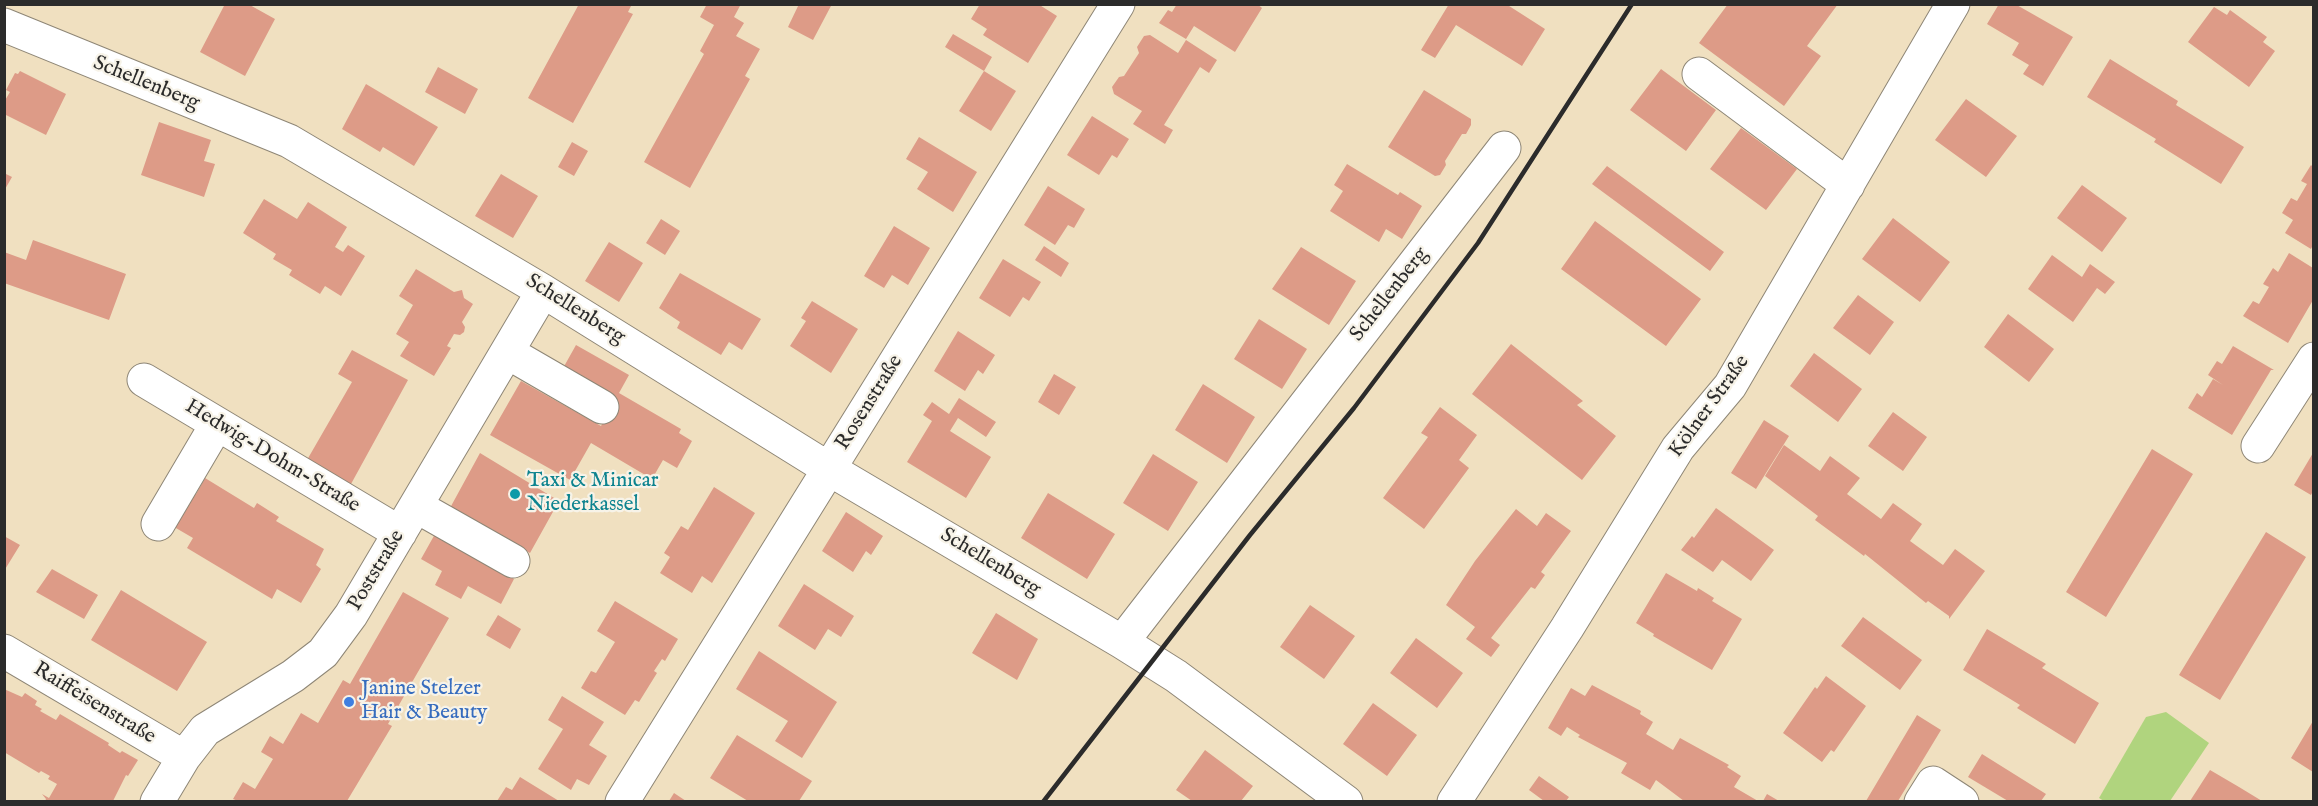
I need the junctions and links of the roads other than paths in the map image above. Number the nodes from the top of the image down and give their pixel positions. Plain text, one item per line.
1 (1118, 4) edge
2 (1953, 4) edge
3 (4, 25) edge
4 (1699, 74) dead end
5 (1504, 147) dead end
6 (1848, 185) junction
7 (543, 291) junction
8 (507, 352) junction
9 (2313, 359) edge
10 (144, 380) dead end
11 (602, 407) dead end
12 (217, 424) junction
13 (2258, 446) dead end
14 (829, 468) junction
15 (416, 506) junction
16 (158, 524) dead end
17 (400, 533) junction
18 (513, 561) dead end
19 (1122, 642) junction
20 (4, 651) edge
21 (184, 757) junction
22 (157, 801) edge
23 (622, 801) edge
24 (1346, 801) edge
25 (1454, 801) edge
26 (1921, 801) edge
27 (1962, 801) edge

1 - 14 street, Rosenstraße
2 - 6 street, Kölner Straße
3 - 7 street, Schellenberg
4 - 6 street
5 - 19 street, Schellenberg
6 - 25 street, Kölner Straße
7 - 8 street, Poststraße
7 - 14 street, Schellenberg
8 - 11 street
8 - 15 street, Poststraße
9 - 13 street
10 - 12 street, Hedwig-Dohm-Straße
12 - 16 street
12 - 17 street, Hedwig-Dohm-Straße
14 - 19 street, Schellenberg
14 - 23 street, Rosenstraße
15 - 17 street, Poststraße
15 - 18 street
17 - 21 street, Poststraße
19 - 24 street, Schellenberg
20 - 21 street, Raiffeisenstraße
21 - 22 street, Poststraße
26 - 27 street

